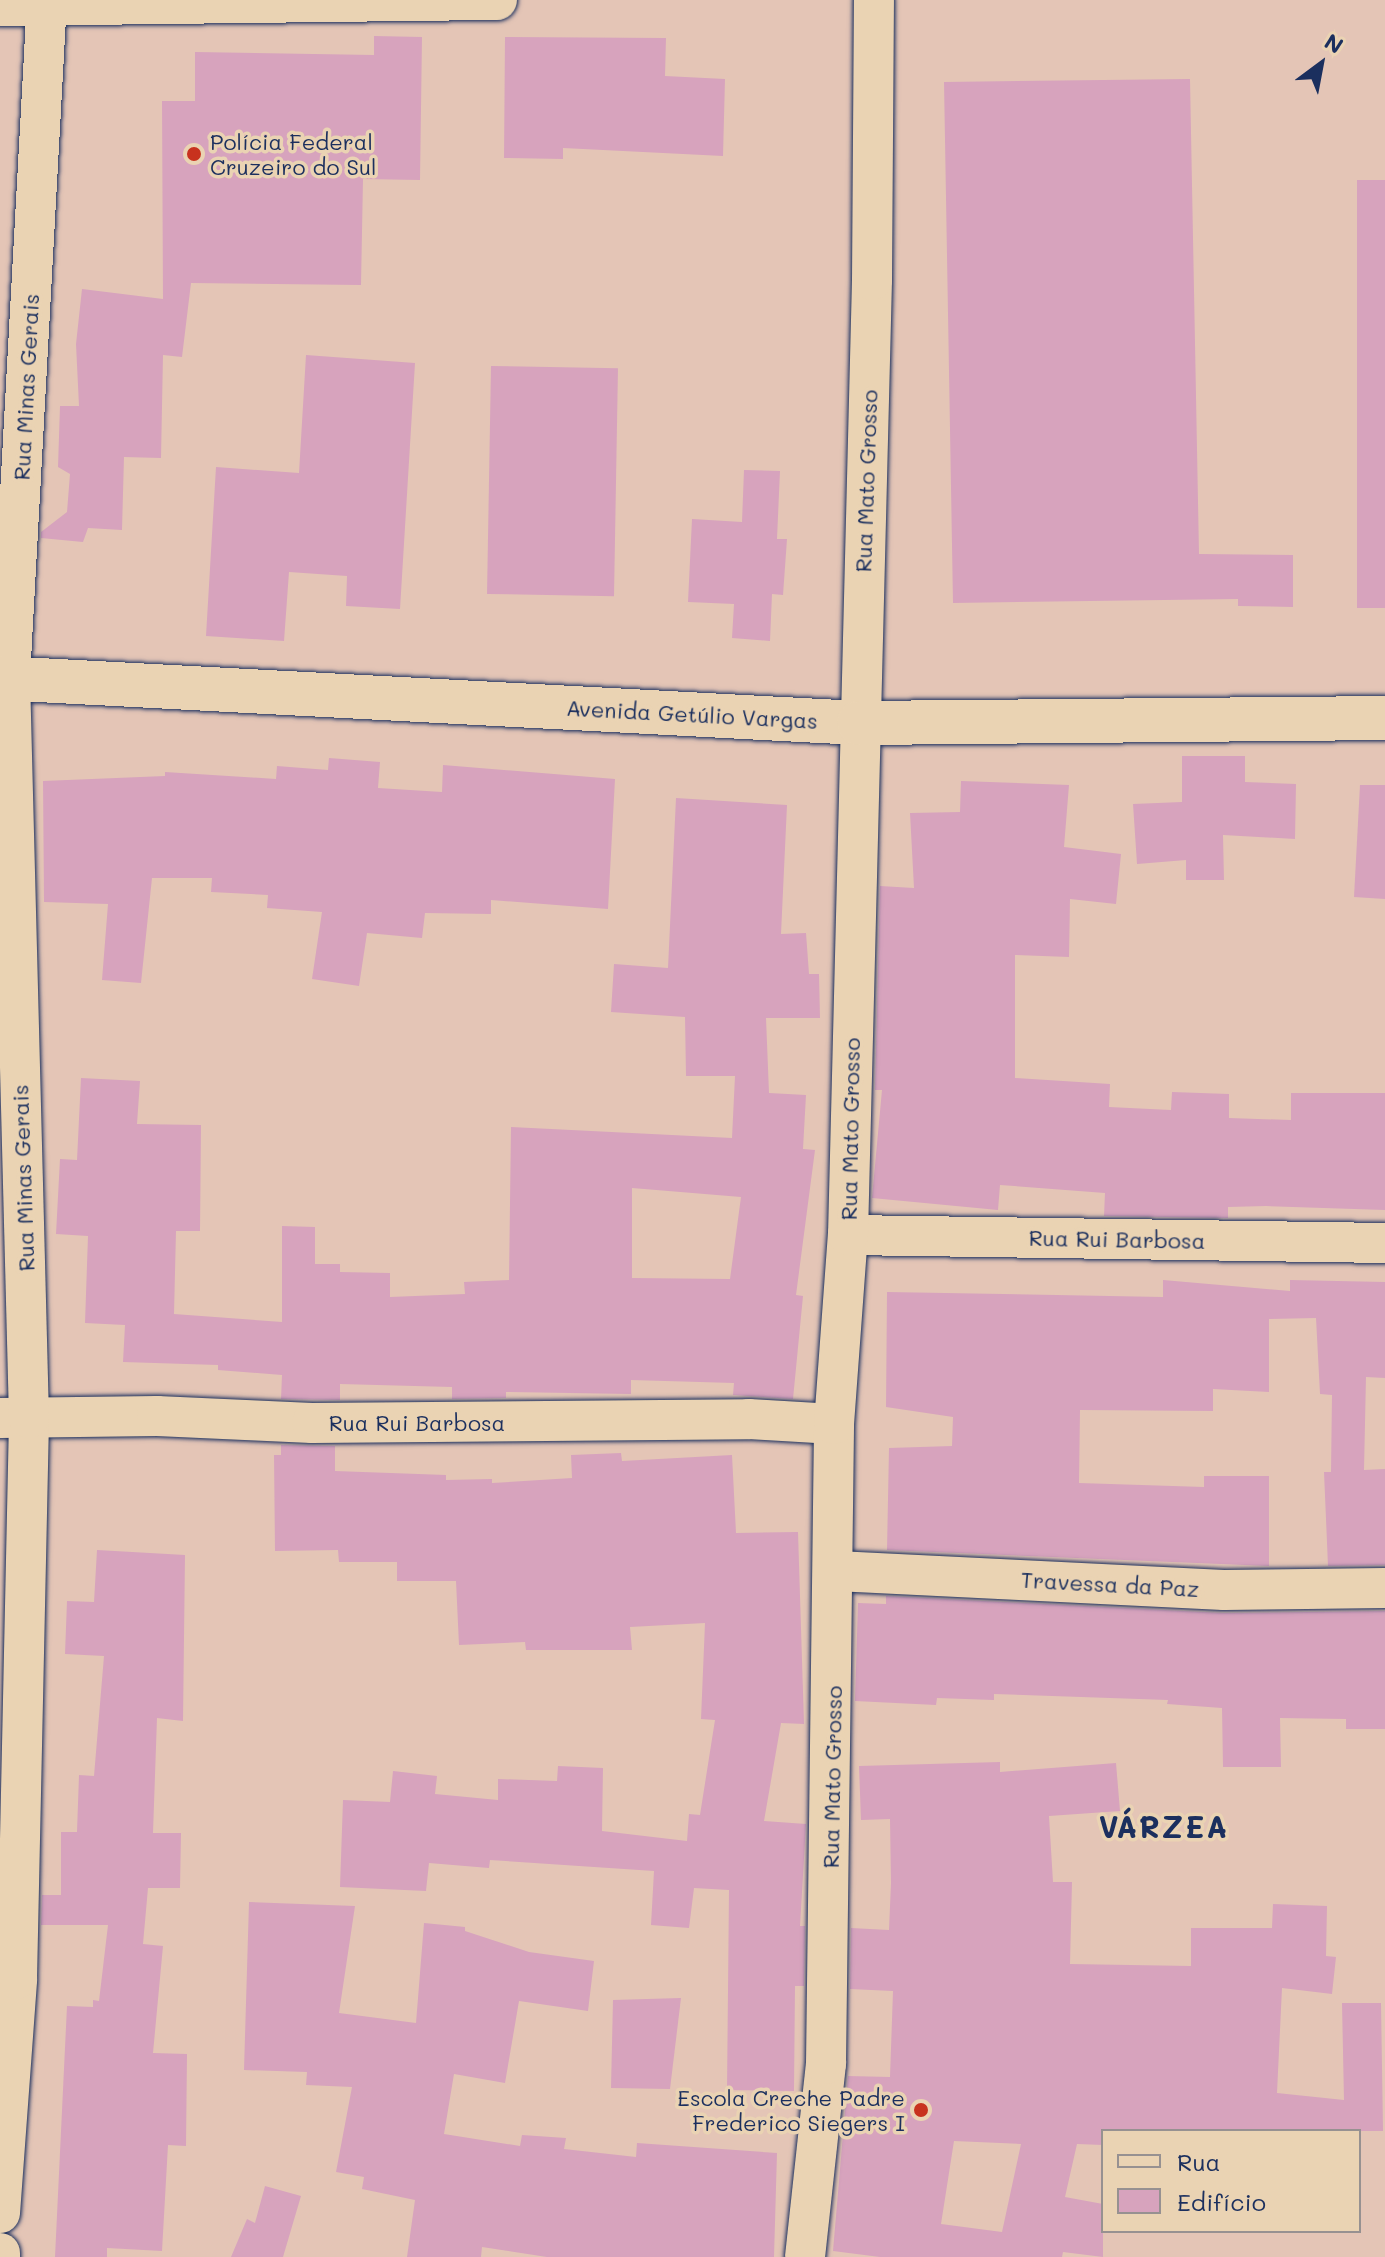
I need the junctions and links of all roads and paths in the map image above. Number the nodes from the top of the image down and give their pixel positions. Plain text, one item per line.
1 (497, 0) edge
2 (874, 0) edge
3 (47, 4) edge
4 (0, 6) edge
5 (5, 678) edge
6 (1385, 718) edge
7 (859, 723) junction
8 (848, 1235) junction
9 (1385, 1243) edge
10 (15, 1418) edge
11 (834, 1424) junction
12 (836, 1571) junction
13 (1385, 1588) edge
14 (0, 2213) edge
15 (805, 2257) edge

1 - 3 street
2 - 7 street, Rua Mato Grosso
3 - 4 street
3 - 5 street, Rua Minas Gerais
5 - 7 street, Avenida Getúlio Vargas
5 - 10 street, Rua Minas Gerais
6 - 7 street, Avenida Getúlio Vargas
7 - 8 street, Rua Mato Grosso
8 - 9 street, Rua Rui Barbosa
8 - 11 street, Rua Mato Grosso
10 - 11 street, Rua Rui Barbosa
10 - 14 street, Rua Minas Gerais
11 - 12 street, Rua Mato Grosso
12 - 13 street, Travessa da Paz
12 - 15 street, Rua Mato Grosso

